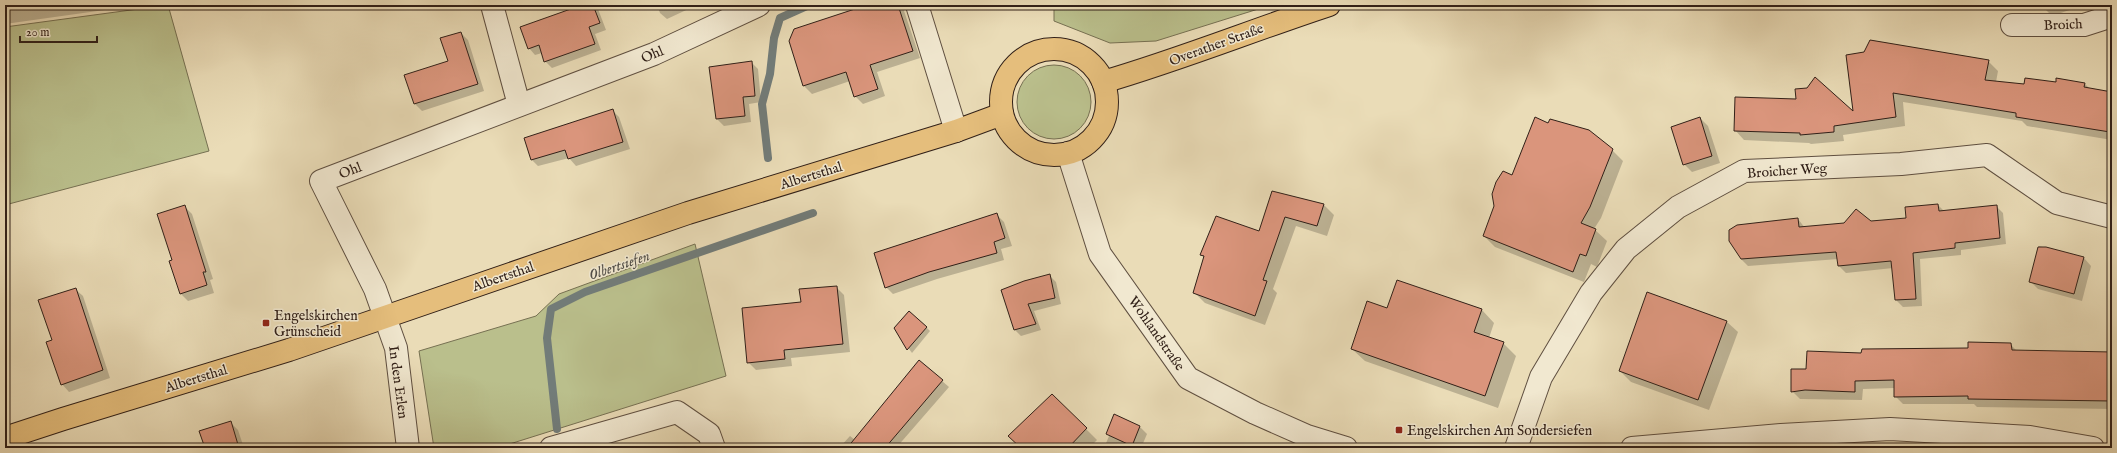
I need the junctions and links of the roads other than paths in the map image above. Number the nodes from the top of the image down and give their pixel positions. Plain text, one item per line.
1 (492, 5) edge
2 (759, 5) edge
3 (916, 5) edge
4 (1329, 5) edge
5 (2112, 16) edge
6 (2012, 25) dead end
7 (1103, 82) junction
8 (520, 105) junction
9 (1002, 114) junction
10 (956, 131) junction
11 (1068, 153) junction
12 (2112, 217) edge
13 (386, 318) junction
14 (5, 438) edge
15 (408, 448) edge
16 (551, 448) edge
17 (714, 448) edge
18 (1346, 448) edge
19 (1516, 448) edge
20 (1632, 448) edge
21 (2093, 448) edge

1 - 8 street
2 - 8 street, Ohl
3 - 10 street
4 - 7 main road, Overather Straße
5 - 6 street, Broich
7 - 9 main road
7 - 11 main road
8 - 13 street, Ohl
9 - 10 main road, Albertsthal
9 - 11 main road
10 - 13 main road, Albertsthal
11 - 18 street, Wohlandstraße
12 - 19 street, Broicher Weg
13 - 14 main road, Albertsthal
13 - 15 street, In den Erlen
16 - 17 street
20 - 21 street

